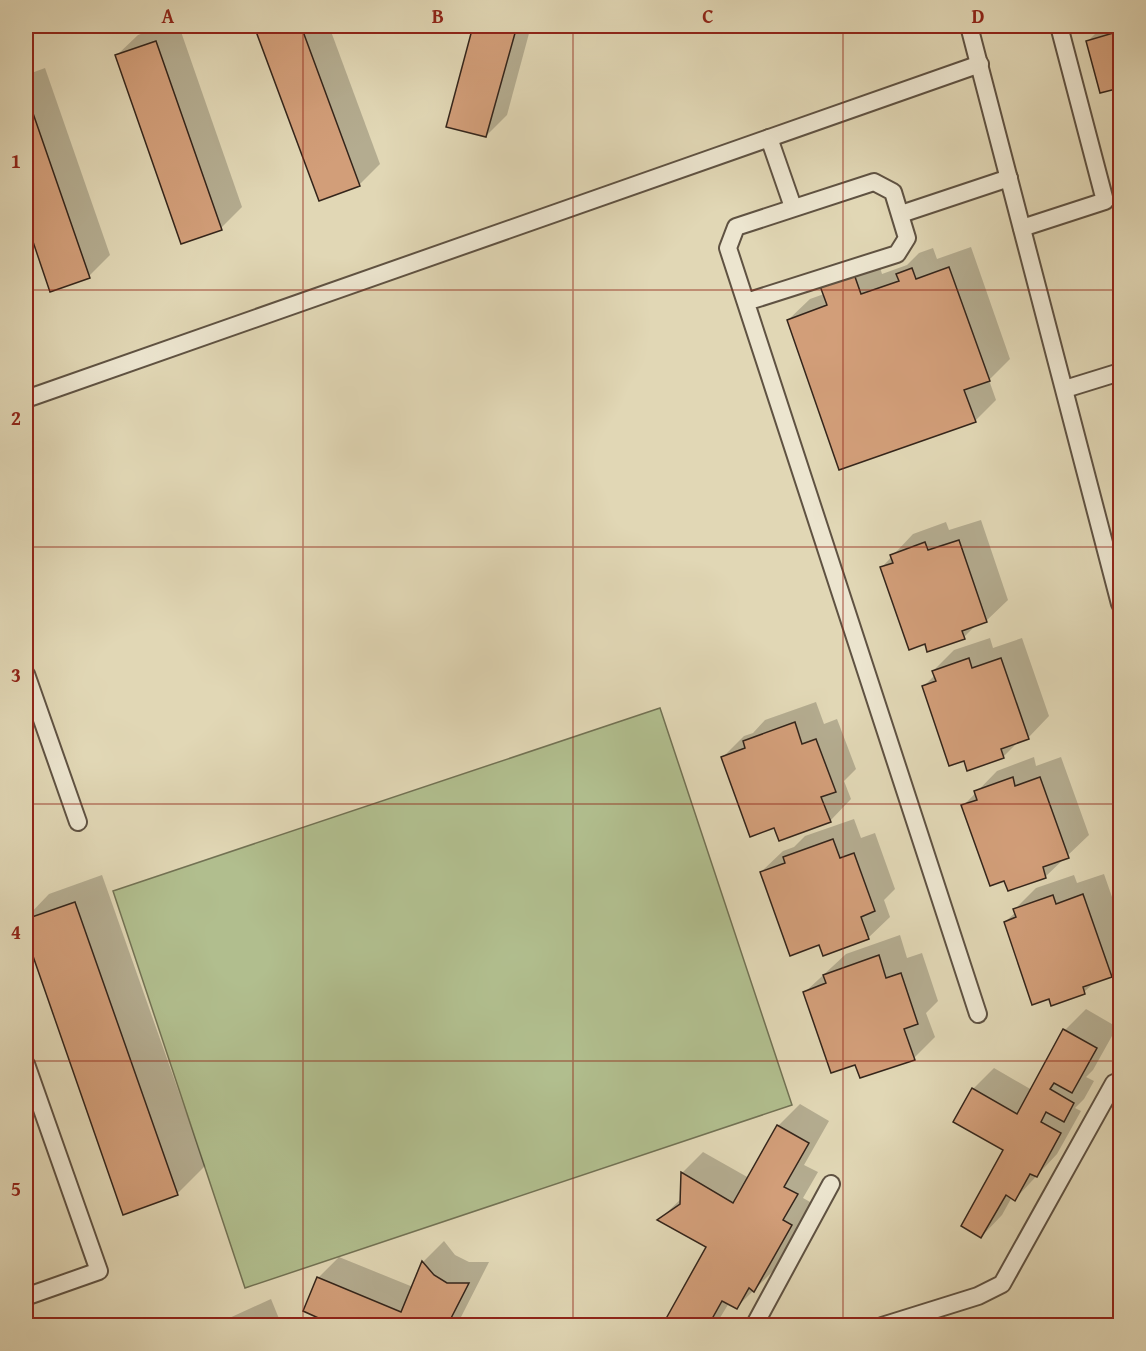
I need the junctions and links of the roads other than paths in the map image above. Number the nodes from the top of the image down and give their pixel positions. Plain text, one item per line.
1 (969, 26) edge
2 (1059, 26) edge
3 (980, 64) junction
4 (769, 138) junction
5 (1009, 178) junction
6 (793, 207) junction
7 (901, 214) junction
8 (1022, 228) junction
9 (746, 302) junction
10 (1120, 372) edge
11 (1065, 389) junction
12 (26, 399) edge
13 (1120, 604) edge
14 (26, 674) edge
15 (78, 822) dead end
16 (978, 1014) dead end
17 (26, 1064) edge
18 (1114, 1083) dead end
19 (831, 1184) dead end
20 (26, 1290) edge
21 (754, 1326) edge
22 (882, 1326) edge

1 - 3 lane
2 - 8 lane
3 - 4 lane
3 - 5 lane
4 - 6 lane
4 - 12 lane
5 - 7 lane
5 - 8 lane
6 - 7 lane
6 - 9 lane
7 - 9 lane
8 - 11 lane
9 - 16 lane
10 - 11 lane
11 - 13 lane
14 - 15 lane
17 - 20 lane
18 - 22 lane
19 - 21 lane

